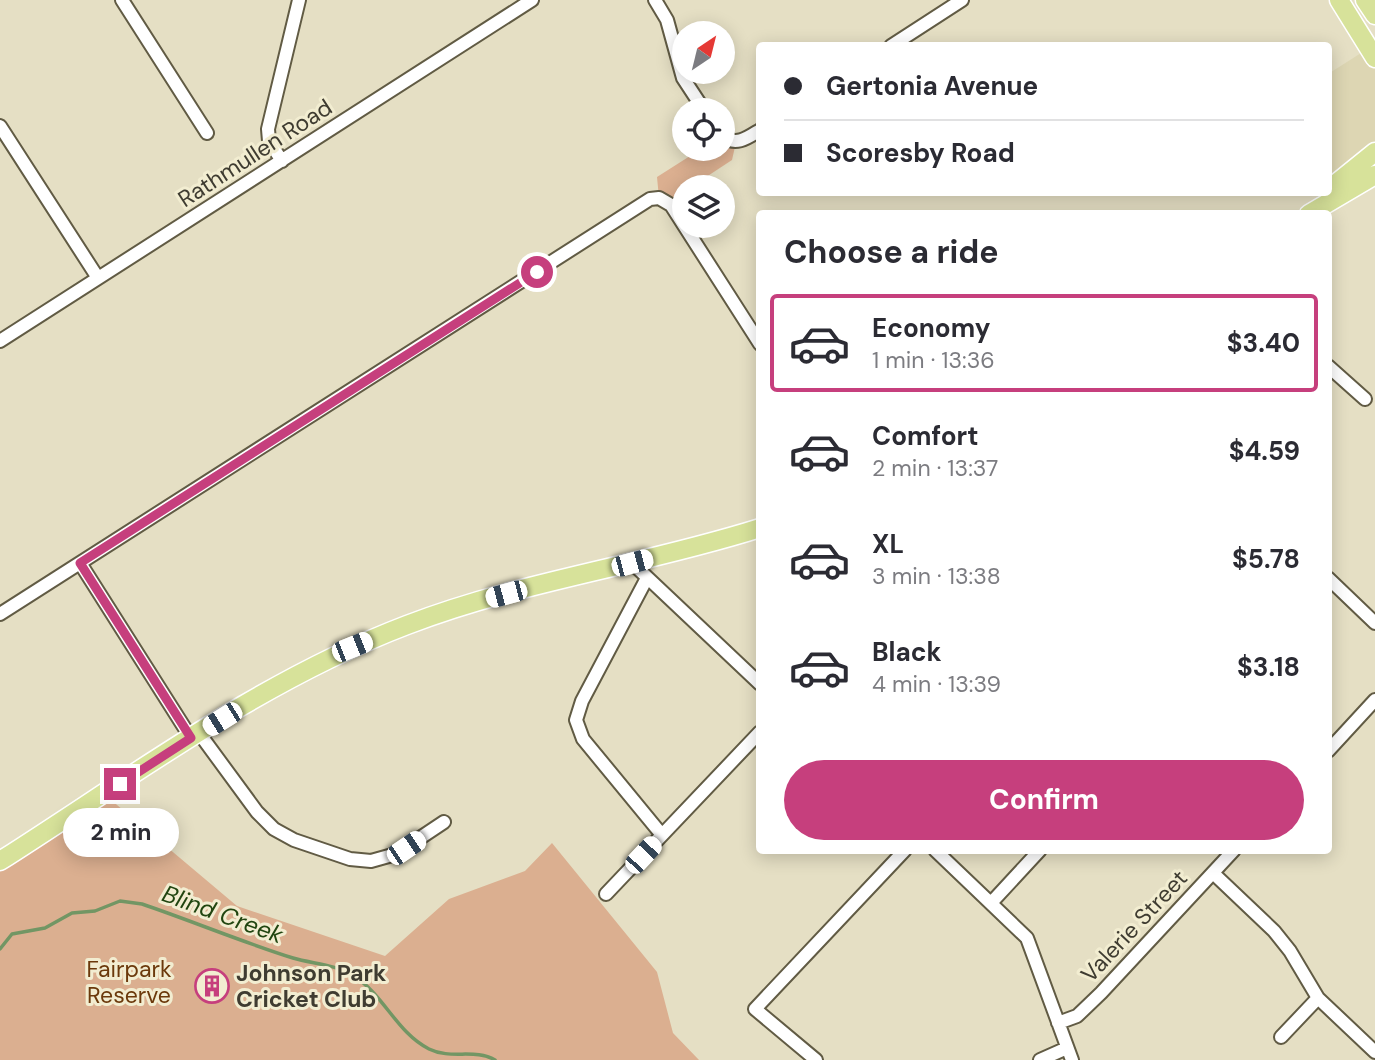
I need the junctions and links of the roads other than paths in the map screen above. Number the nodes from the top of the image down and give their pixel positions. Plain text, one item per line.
1 (122, 0) edge
2 (299, 0) edge
3 (532, 0) edge
4 (655, 0) edge
5 (962, 0) edge
6 (1339, 0) edge
7 (1365, 0) edge
8 (1375, 15) edge
9 (897, 42) edge
10 (1375, 58) edge
11 (696, 98) edge
12 (1, 131) edge
13 (756, 132) edge
14 (207, 133) dead end
15 (735, 141) edge
16 (1372, 152) edge
17 (282, 161) junction
18 (1375, 175) edge
19 (1332, 187) edge
20 (1322, 196) edge
21 (1306, 210) edge
22 (1316, 210) edge
23 (98, 278) junction
24 (756, 338) edge
25 (0, 341) edge
26 (1332, 370) edge
27 (1365, 399) dead end
28 (756, 529) edge
29 (80, 563) junction
30 (632, 563) junction
31 (647, 578) junction
32 (1332, 582) edge
33 (0, 614) edge
34 (1375, 622) edge
35 (756, 680) edge
36 (1375, 700) edge
37 (195, 735) junction
38 (756, 736) edge
39 (1332, 747) edge
40 (444, 822) dead end
41 (662, 835) junction
42 (901, 854) edge
43 (940, 854) edge
44 (1036, 854) edge
45 (1230, 854) edge
46 (0, 861) edge
47 (1213, 873) junction
48 (606, 894) dead end
49 (991, 903) junction
50 (1318, 998) junction
51 (1058, 1023) junction
52 (1281, 1037) dead end
53 (1375, 1052) edge
54 (1070, 1054) edge
55 (816, 1060) edge
56 (1040, 1060) edge

1 - 14 street
2 - 17 street
3 - 17 street, Rathmullen Road
4 - 11 street
5 - 9 street
6 - 10 main road
7 - 8 main road
12 - 23 street
13 - 15 street
16 - 19 main road
17 - 23 street, Rathmullen Road
18 - 22 main road
20 - 21 main road
23 - 25 street, Rathmullen Road
24 - 29 street
26 - 27 street
28 - 30 main road
29 - 33 street
29 - 37 street
30 - 31 street
30 - 37 main road
31 - 35 street
31 - 41 street
32 - 34 street
36 - 39 street
37 - 40 street
37 - 46 main road
38 - 41 street
41 - 48 street
42 - 55 street
43 - 49 street
44 - 49 street
45 - 47 street, Valerie Street
47 - 50 street
47 - 51 street, Valerie Street
49 - 51 street
50 - 52 street
50 - 53 street
51 - 54 street
54 - 56 street

